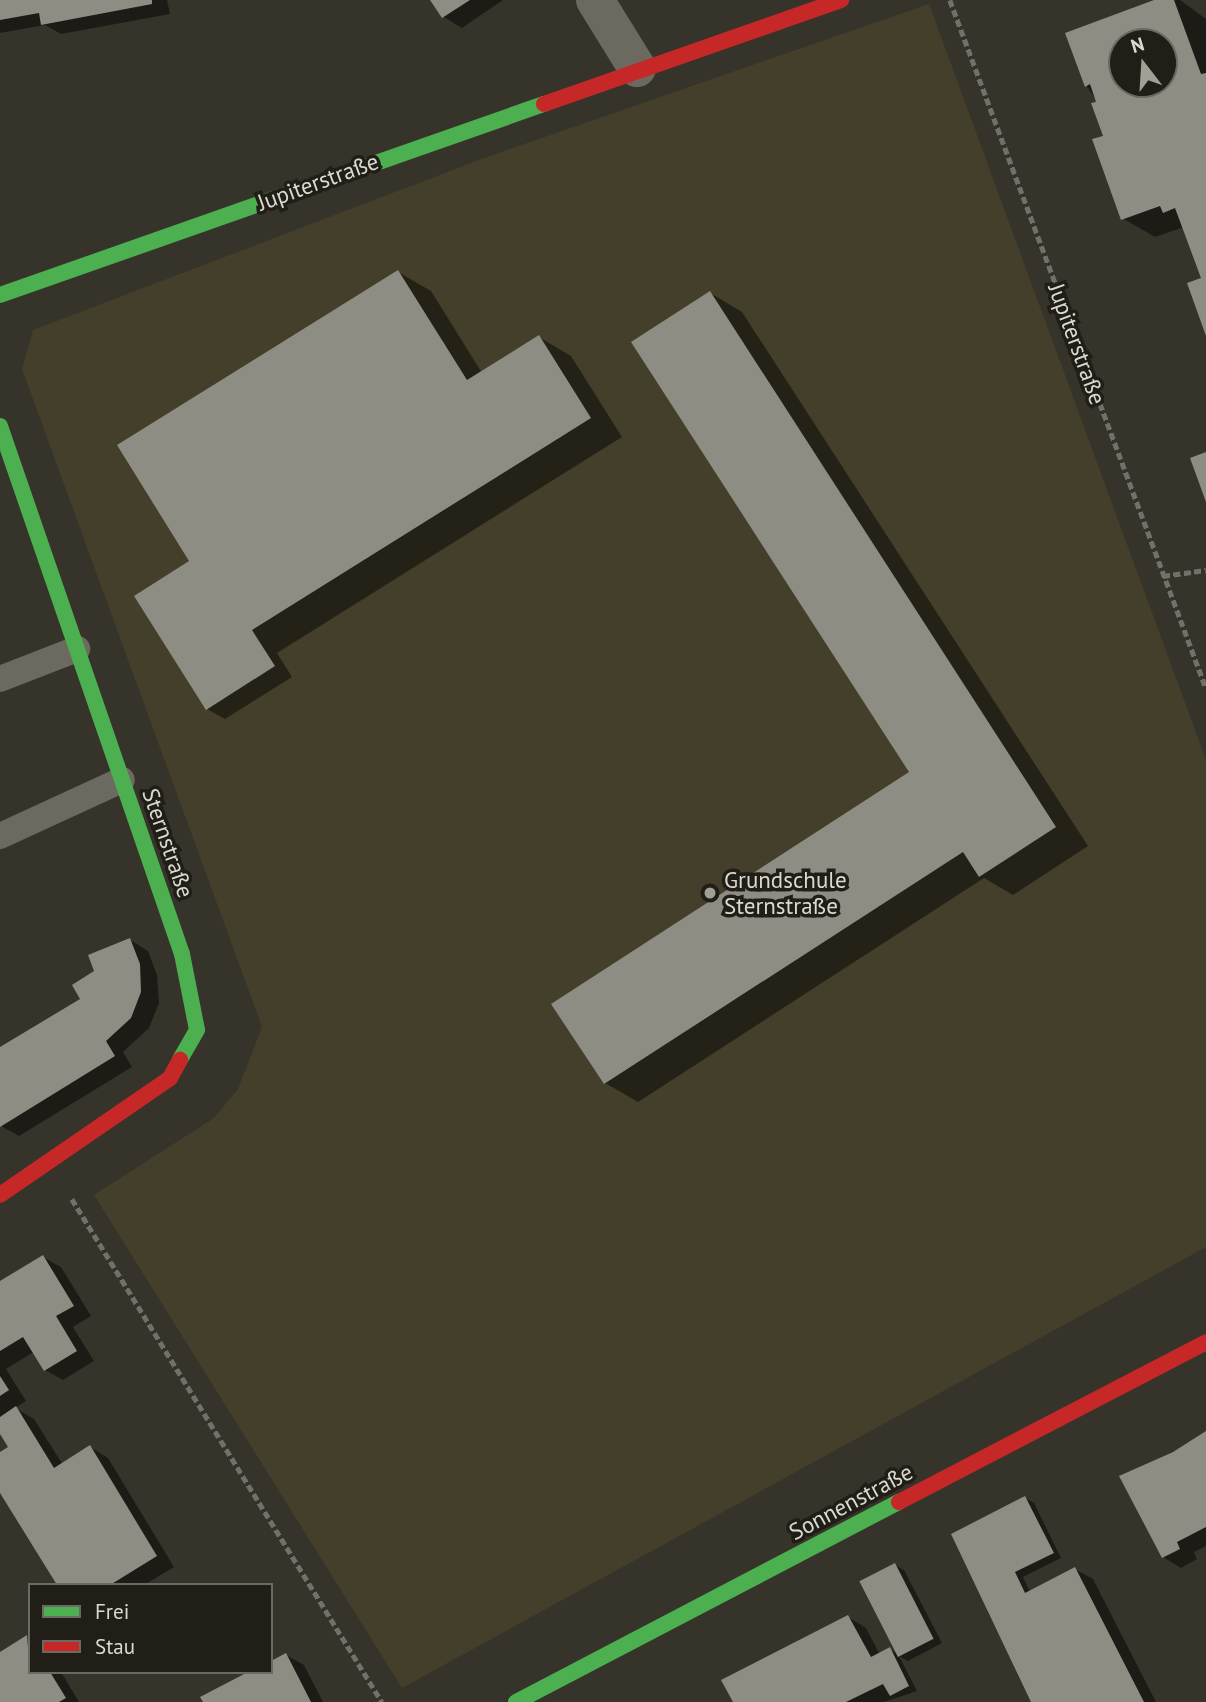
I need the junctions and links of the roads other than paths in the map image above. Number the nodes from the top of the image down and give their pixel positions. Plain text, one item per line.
1 (595, 0) edge
2 (841, 0) edge
3 (637, 68) junction
4 (0, 295) edge
5 (0, 426) edge
6 (77, 649) junction
7 (0, 679) edge
8 (122, 780) junction
9 (0, 835) edge
10 (0, 1195) edge
11 (1206, 1342) edge
12 (516, 1702) edge

1 - 3 street
2 - 3 street, Jupiterstraße
3 - 4 street, Jupiterstraße
5 - 6 street, Sternstraße
6 - 7 lane
6 - 8 street, Sternstraße
8 - 9 lane
8 - 10 street, Sternstraße
11 - 12 street, Sonnenstraße

